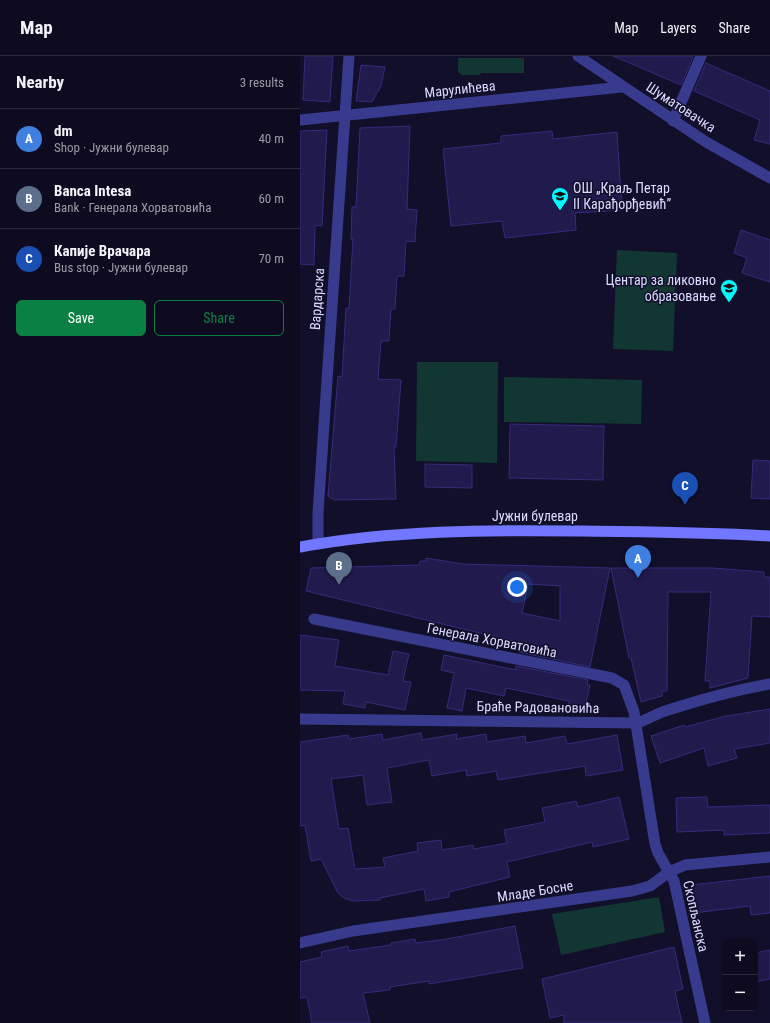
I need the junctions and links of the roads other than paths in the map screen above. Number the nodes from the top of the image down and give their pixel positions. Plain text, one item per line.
1 (349, 56) edge
2 (578, 56) edge
3 (701, 56) edge
4 (622, 87) junction
5 (344, 116) junction
6 (300, 120) edge
7 (673, 121) junction
8 (770, 178) edge
9 (770, 536) edge
10 (318, 544) junction
11 (300, 547) edge
12 (314, 619) dead end
13 (770, 684) edge
14 (300, 719) edge
15 (636, 723) junction
16 (770, 857) edge
17 (669, 872) junction
18 (300, 943) edge
19 (705, 1023) edge

1 - 5 street, Вардарска
2 - 4 street, Шуматовачка
3 - 7 street
4 - 5 street, Марулићева
4 - 7 street, Шуматовачка
5 - 6 street, Марулићева
5 - 10 street, Вардарска
7 - 8 street, Шуматовачка
9 - 10 main road, Јужни булевар
10 - 11 main road, Јужни булевар
12 - 15 street, Генерала Хорватовића
13 - 15 street, Браће Радовановића
14 - 15 street, Браће Радовановића
15 - 17 street, Скопљанска
16 - 17 street, Младе Босне
17 - 18 street, Младе Босне
17 - 19 street, Скопљанска

